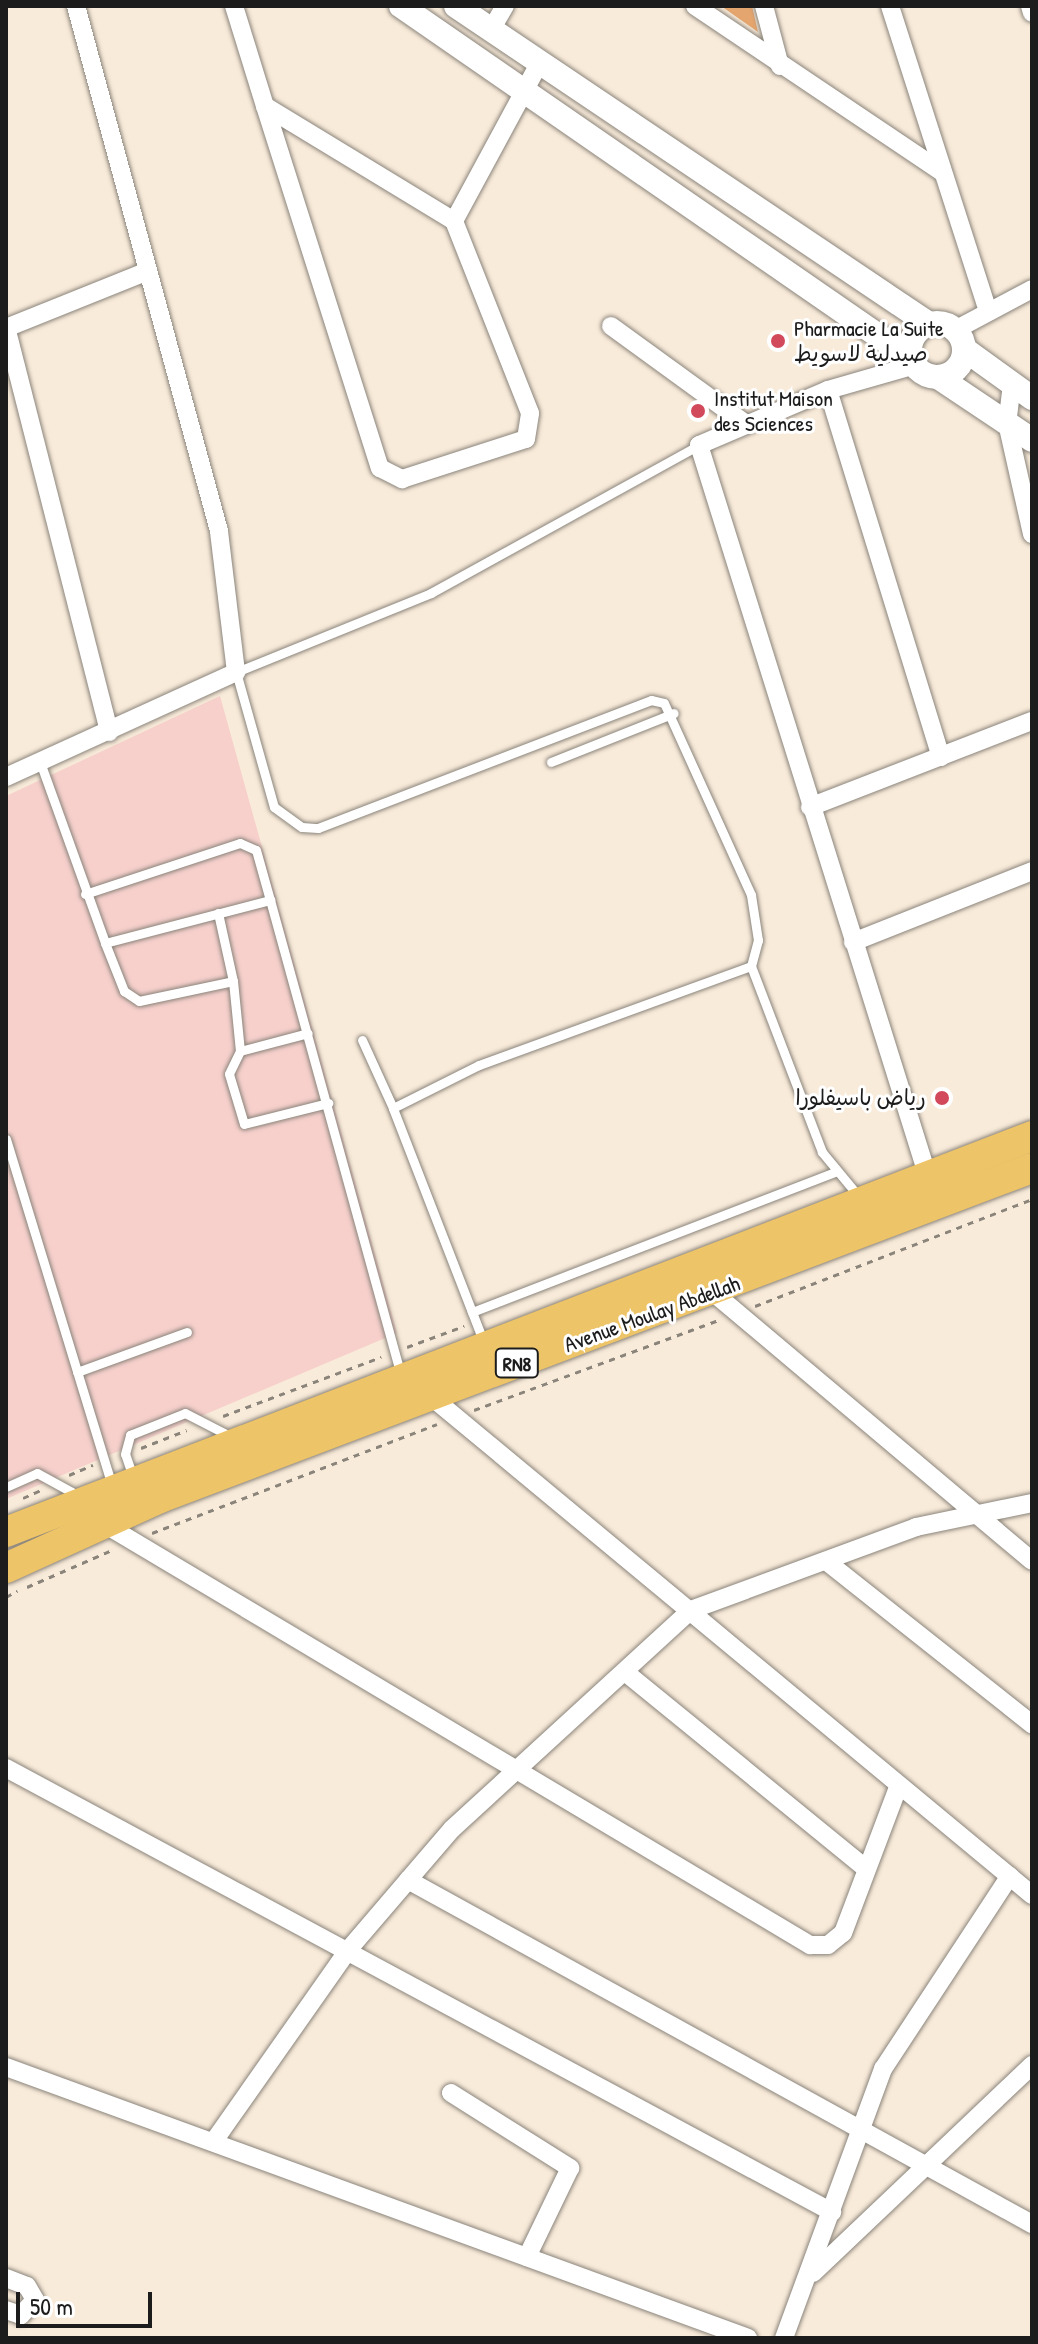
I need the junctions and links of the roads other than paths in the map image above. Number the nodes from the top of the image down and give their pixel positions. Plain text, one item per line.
1 (76, 6) edge
2 (234, 6) edge
3 (401, 6) edge
4 (456, 6) edge
5 (505, 6) edge
6 (695, 6) edge
7 (764, 6) edge
8 (890, 6) edge
9 (1030, 6) edge
10 (1032, 13) edge
11 (491, 30) junction
12 (539, 64) junction
13 (780, 66) junction
14 (521, 90) junction
15 (265, 106) junction
16 (942, 172) junction
17 (454, 221) junction
18 (148, 271) junction
19 (1032, 289) edge
20 (988, 312) junction
21 (929, 324) junction
22 (611, 326) dead end
23 (6, 328) edge
24 (960, 339) junction
25 (914, 362) junction
26 (938, 377) junction
27 (828, 390) junction
28 (1022, 391) edge
29 (743, 422) junction
30 (1007, 423) junction
31 (1032, 440) edge
32 (699, 445) junction
33 (1032, 534) edge
34 (236, 672) junction
35 (674, 713) junction
36 (1032, 721) edge
37 (109, 732) junction
38 (941, 757) junction
39 (40, 762) junction
40 (551, 762) dead end
41 (6, 777) edge
42 (810, 807) junction
43 (1032, 871) edge
44 (85, 894) junction
45 (270, 900) junction
46 (218, 913) junction
47 (853, 942) junction
48 (105, 943) junction
49 (751, 966) junction
50 (233, 981) junction
51 (308, 1033) junction
52 (362, 1040) dead end
53 (240, 1051) junction
54 (328, 1103) junction
55 (393, 1108) junction
56 (1032, 1136) edge
57 (6, 1139) edge
58 (1032, 1168) edge
59 (837, 1171) junction
60 (927, 1174) junction
61 (861, 1200) junction
62 (726, 1303) junction
63 (472, 1312) junction
64 (187, 1332) dead end
65 (484, 1343) junction
66 (77, 1372) junction
67 (401, 1374) junction
68 (445, 1408) junction
69 (235, 1439) junction
70 (122, 1482) junction
71 (6, 1487) edge
72 (81, 1497) junction
73 (1032, 1503) edge
74 (975, 1515) junction
75 (101, 1522) junction
76 (6, 1532) edge
77 (826, 1561) junction
78 (1032, 1561) edge
79 (6, 1568) edge
80 (691, 1610) junction
81 (625, 1672) junction
82 (1032, 1724) edge
83 (6, 1768) edge
84 (513, 1769) junction
85 (899, 1785) junction
86 (865, 1868) junction
87 (1010, 1876) junction
88 (408, 1880) junction
89 (1032, 1895) edge
90 (349, 1949) junction
91 (1032, 2065) edge
92 (6, 2067) edge
93 (451, 2093) dead end
94 (860, 2123) junction
95 (214, 2141) junction
96 (932, 2165) junction
97 (832, 2212) junction
98 (1032, 2224) edge
99 (527, 2257) junction
100 (813, 2273) junction
101 (6, 2278) edge
102 (6, 2310) edge
103 (748, 2338) edge
104 (784, 2338) edge

1 - 18 street
2 - 15 street
3 - 14 street
4 - 11 street
5 - 11 street
6 - 13 street
7 - 13 street
8 - 16 street
9 - 10 street
11 - 12 street
12 - 14 street
12 - 21 street
13 - 16 street
14 - 17 street
14 - 25 street
15 - 17 street
15 - 17 street
16 - 20 street
18 - 23 street
18 - 34 street
19 - 20 street
20 - 24 street
21 - 24 street
21 - 25 street
22 - 29 street
23 - 37 street
24 - 26 street
24 - 28 street
25 - 26 street
25 - 27 street
26 - 30 street
27 - 29 street
27 - 38 street
28 - 30 street
29 - 32 street
30 - 31 street
30 - 33 street
32 - 34 lane
32 - 42 street
34 - 35 lane
34 - 37 street
35 - 40 lane
35 - 49 lane
36 - 38 street
37 - 39 street
38 - 42 street
39 - 41 street
39 - 44 lane
42 - 47 street
43 - 47 street
44 - 45 lane
44 - 48 lane
45 - 46 lane
45 - 51 lane
46 - 48 lane
46 - 50 lane
47 - 60 street
48 - 50 lane
49 - 55 lane
49 - 59 lane
50 - 53 lane
51 - 53 lane
51 - 54 lane
52 - 55 lane
53 - 54 lane
54 - 67 lane
55 - 63 lane
56 - 60 main road, Avenue Moulay Abdellah / RN8
57 - 66 lane
58 - 62 main road, Avenue Moulay Abdellah / RN8
59 - 61 lane
59 - 63 lane
60 - 61 main road, Avenue Moulay Abdellah / RN8
61 - 65 main road, Avenue Moulay Abdellah / RN8
62 - 68 main road, Avenue Moulay Abdellah / RN8
62 - 74 street
63 - 65 lane
64 - 66 lane
65 - 67 main road, Avenue Moulay Abdellah / RN8
66 - 70 lane
67 - 69 main road, Avenue Moulay Abdellah / RN8
68 - 75 main road, Avenue Moulay Abdellah / RN8
68 - 80 street
69 - 70 main road, Avenue Moulay Abdellah / RN8
69 - 70 lane
70 - 72 main road, Avenue Moulay Abdellah / RN8
71 - 72 lane
72 - 76 main road, Avenue Moulay Abdellah / RN8
73 - 74 street
74 - 77 street
74 - 78 street
75 - 79 main road, Avenue Moulay Abdellah / RN8
75 - 84 street
77 - 80 street
77 - 82 street
80 - 81 street
80 - 85 street
81 - 84 street
81 - 86 street
83 - 90 street
84 - 86 street
84 - 88 street
85 - 86 street
85 - 87 street
87 - 89 street
87 - 94 street
88 - 90 street
88 - 94 street
90 - 95 street
90 - 97 street
91 - 96 street
92 - 95 street
93 - 99 street
94 - 96 street
94 - 97 street
95 - 99 street
96 - 98 street
96 - 100 street
97 - 100 street
99 - 103 street
100 - 104 street
101 - 102 street

